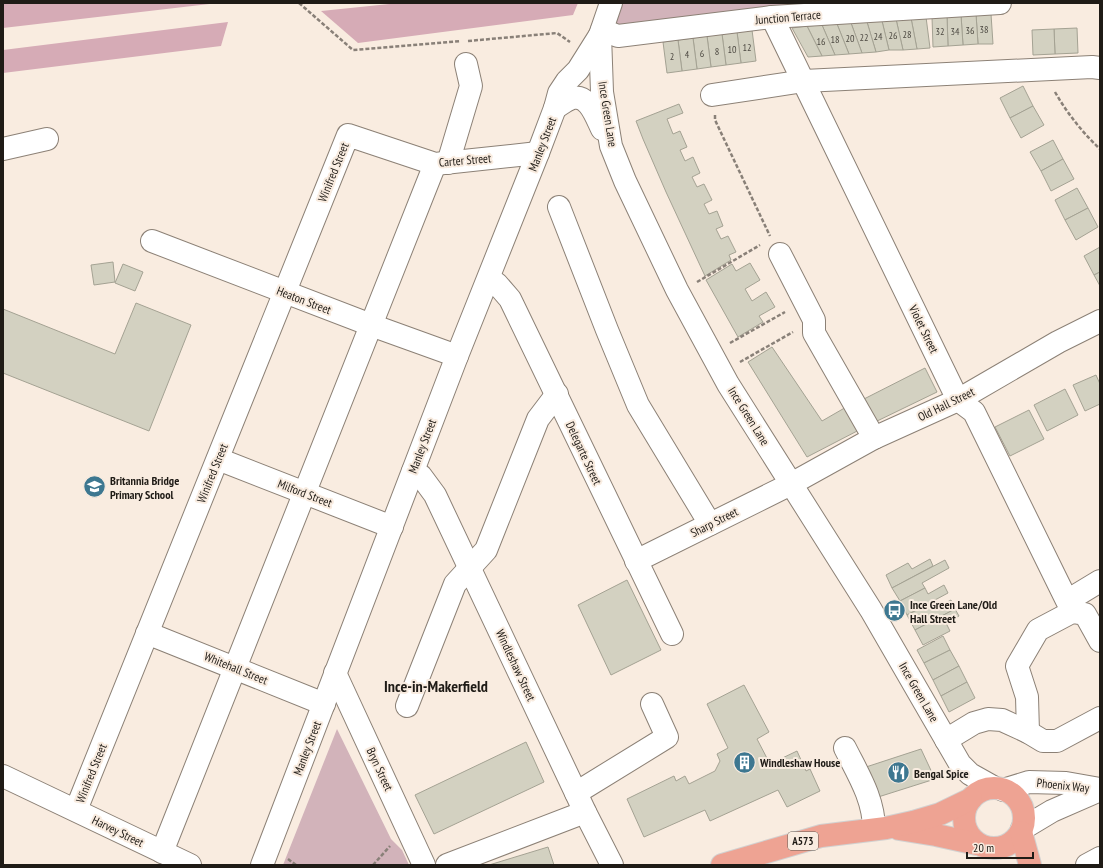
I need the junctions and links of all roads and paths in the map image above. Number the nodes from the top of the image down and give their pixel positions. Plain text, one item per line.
1 (299, 3) edge
2 (611, 3) edge
3 (1000, 3) edge
4 (772, 17) junction
5 (601, 33) junction
6 (588, 55) junction
7 (466, 64) dead end
8 (1100, 68) edge
9 (1042, 70) junction
10 (804, 81) junction
11 (712, 95) joint
12 (556, 108) junction
13 (348, 135) joint
14 (47, 138) dead end
15 (611, 146) junction
16 (3, 149) edge
17 (1100, 149) edge
18 (538, 153) junction
19 (442, 163) junction
20 (559, 207) dead end
21 (152, 241) dead end
22 (772, 245) junction
23 (489, 278) junction
24 (702, 279) dead end
25 (284, 292) junction
26 (804, 301) junction
27 (1100, 321) edge
28 (371, 325) junction
29 (814, 325) junction
30 (737, 340) dead end
31 (457, 356) junction
32 (747, 358) dead end
33 (557, 394) junction
34 (958, 400) junction
35 (874, 438) junction
36 (218, 459) junction
37 (413, 471) junction
38 (791, 484) junction
39 (305, 493) junction
40 (710, 524) junction
41 (392, 527) junction
42 (636, 561) junction
43 (470, 568) junction
44 (1100, 581) edge
45 (1069, 606) junction
46 (147, 633) junction
47 (672, 634) dead end
48 (1100, 641) edge
49 (235, 668) junction
50 (335, 673) junction
51 (324, 704) junction
52 (652, 704) dead end
53 (407, 706) dead end
54 (1100, 718) edge
55 (1028, 732) junction
56 (946, 740) junction
57 (845, 748) dead end
58 (3, 776) edge
59 (999, 789) junction
60 (1100, 790) edge
61 (576, 793) junction
62 (971, 799) junction
63 (76, 810) junction
64 (585, 812) junction
65 (880, 828) junction
66 (1021, 831) junction
67 (979, 844) junction
68 (162, 852) junction
69 (1100, 858) edge
70 (190, 865) edge
71 (262, 865) edge
72 (424, 865) edge
73 (447, 865) edge
74 (612, 865) edge
75 (722, 865) edge
76 (998, 865) edge
77 (1030, 865) edge
78 (1087, 865) edge

1 - 6 path
2 - 5 street, Ince Green Lane
3 - 4 street, Junction Terrace
4 - 5 street, Junction Terrace
4 - 10 street, Violet Street
5 - 6 street, Manley Street
5 - 15 street, Ince Green Lane
6 - 12 street, Manley Street
7 - 19 street
8 - 9 street
9 - 10 street
9 - 17 path
10 - 11 street
10 - 34 street, Violet Street
11 - 22 path
12 - 15 street
12 - 18 street, Manley Street
13 - 19 street, Carter Street
13 - 25 street, Winifred Street
14 - 16 street
15 - 38 street, Ince Green Lane
18 - 19 street, Carter Street
18 - 23 street, Manley Street
19 - 28 street
20 - 40 street
21 - 25 street, Heaton Street
22 - 24 path
22 - 26 street
23 - 31 street, Manley Street
23 - 33 street, Delegarte Street
25 - 28 street, Heaton Street
25 - 36 street, Winifred Street
26 - 29 street
26 - 30 path
27 - 34 street, Old Hall Street
28 - 31 street, Heaton Street
28 - 39 street
29 - 32 path
29 - 35 street
31 - 37 street, Manley Street
33 - 42 street, Delegarte Street
33 - 43 street
34 - 35 street, Old Hall Street
34 - 45 street, Violet Street
35 - 38 street, Old Hall Street
36 - 39 street, Milford Street
36 - 46 street, Winifred Street
37 - 41 street, Manley Street
37 - 43 street, Windleshaw Street
38 - 40 street, Sharp Street
38 - 56 street, Ince Green Lane
39 - 41 street, Milford Street
39 - 49 street
40 - 42 street, Sharp Street
41 - 50 street, Manley Street
42 - 47 street, Delegarte Street
43 - 53 street
43 - 61 street, Windleshaw Street
44 - 45 street
45 - 48 street
45 - 55 street
46 - 49 street, Whitehall Street
46 - 63 street, Winifred Street
49 - 51 street, Whitehall Street
49 - 68 street
50 - 51 street, Manley Street
50 - 72 street, Bryn Street
51 - 71 street, Manley Street
52 - 61 street
54 - 55 street
55 - 56 street
56 - 59 street, Ince Green Lane
57 - 65 street
58 - 63 street, Harvey Street
59 - 60 street, Phoenix Way
59 - 62 main road, A573
59 - 66 main road
60 - 66 street, Phoenix Way
61 - 64 street, Windleshaw Street
62 - 65 main road, A573
62 - 67 main road
63 - 68 street, Harvey Street
64 - 73 street
64 - 74 street, Windleshaw Street
65 - 67 main road, A573
65 - 75 main road, A573
66 - 67 main road, A573
66 - 77 main road
67 - 76 main road
68 - 70 street, Harvey Street
69 - 78 street

